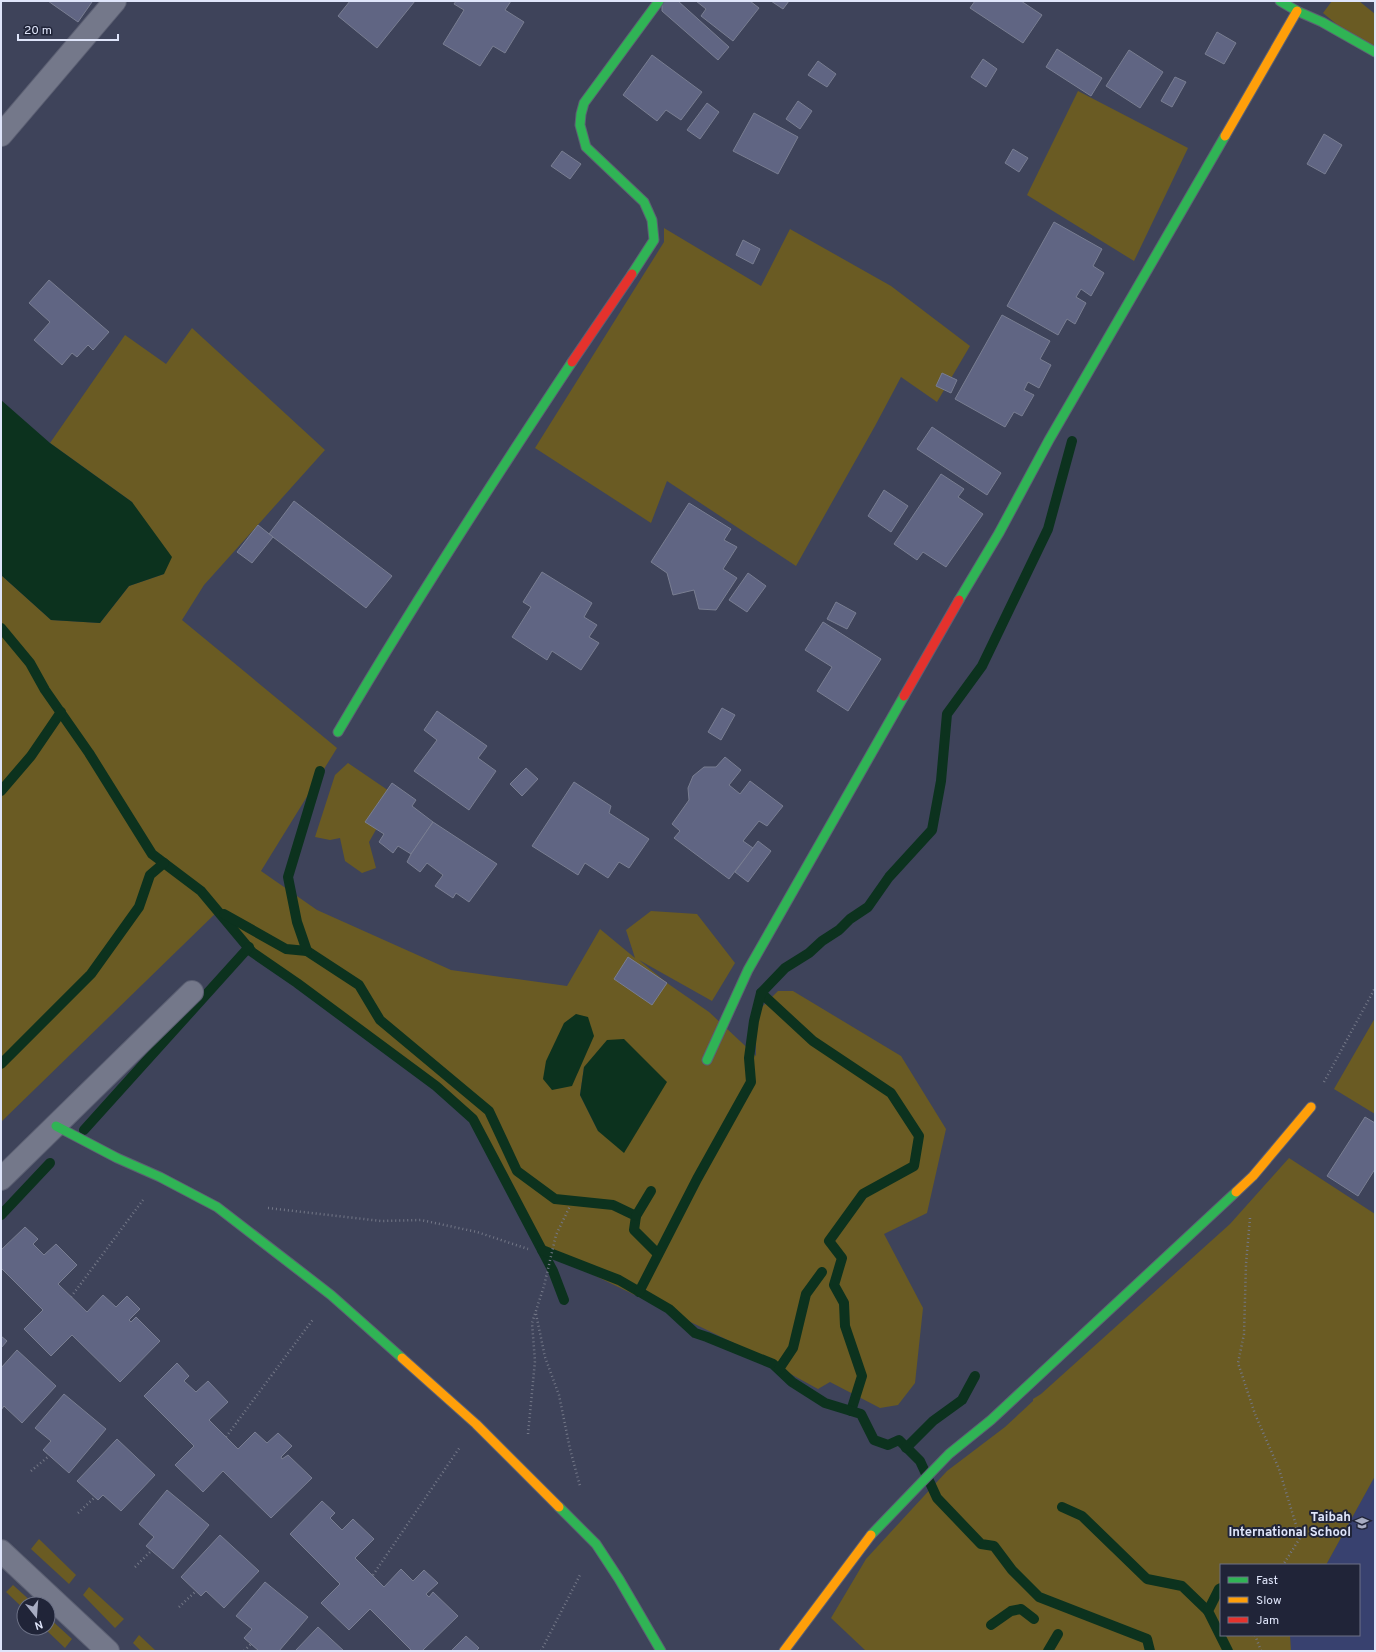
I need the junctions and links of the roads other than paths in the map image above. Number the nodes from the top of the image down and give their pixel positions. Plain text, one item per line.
1 (115, 1) edge
2 (659, 1) edge
3 (1280, 1) edge
4 (1297, 11) junction
5 (1375, 52) edge
6 (1, 135) edge
7 (338, 732) dead end
8 (192, 992) dead end
9 (708, 1060) dead end
10 (1311, 1106) road end
11 (56, 1126) junction
12 (1, 1179) edge
13 (1, 1551) edge
14 (108, 1651) edge
15 (661, 1651) edge
16 (784, 1651) edge

1 - 6 street
2 - 7 street
3 - 4 street
4 - 5 street
4 - 9 street
8 - 11 street
10 - 16 street
11 - 12 street
11 - 15 street
13 - 14 street

